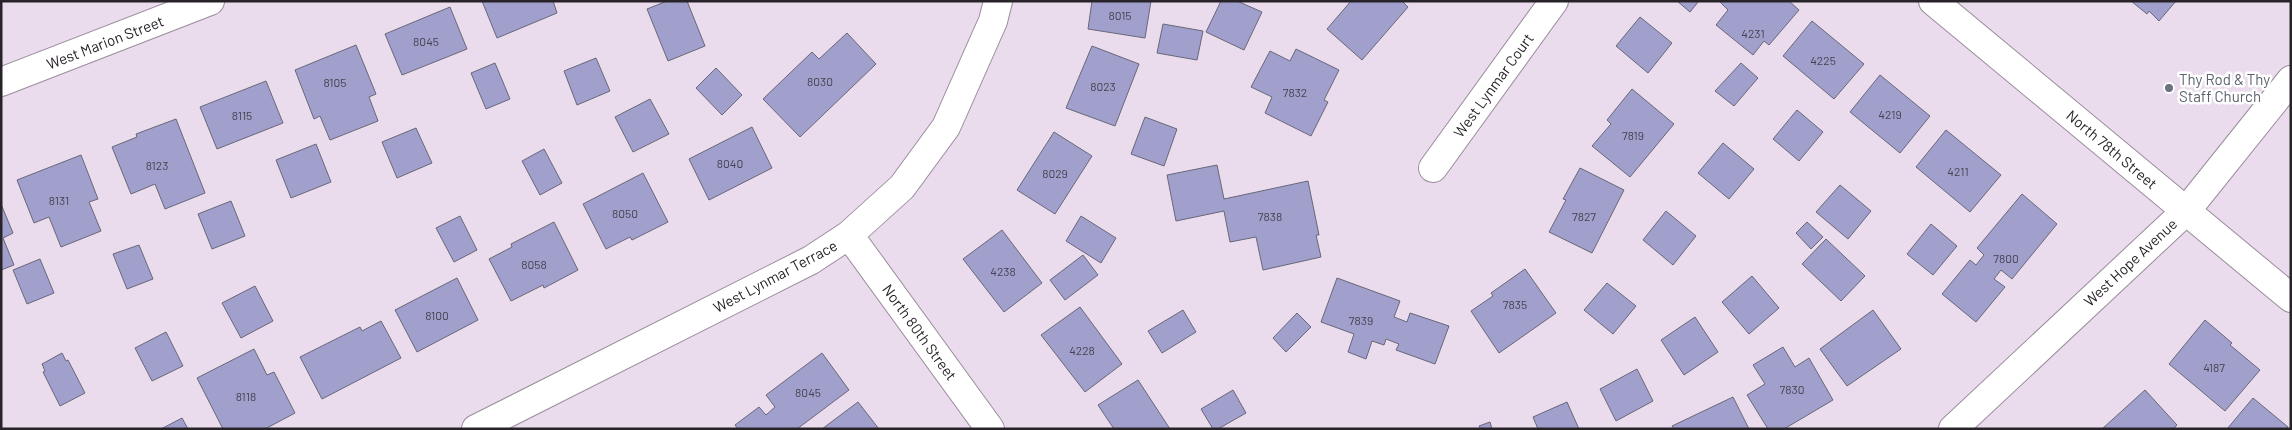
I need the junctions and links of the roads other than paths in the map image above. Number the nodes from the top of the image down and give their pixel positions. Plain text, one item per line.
1 (210, 1) edge
2 (998, 1) edge
3 (1554, 1) edge
4 (1934, 1) edge
5 (2291, 80) edge
6 (1, 82) edge
7 (1433, 168) dead end
8 (2186, 211) junction
9 (849, 235) junction
10 (2291, 298) edge
11 (476, 429) edge
12 (990, 429) edge
13 (1953, 429) edge

1 - 6 street, West Marion Street
2 - 9 street, West Lynmar Terrace
3 - 7 street, West Lynmar Court
4 - 8 street, North 78th Street
5 - 8 street, West Hope Avenue
8 - 10 street, North 78th Street
8 - 13 street, West Hope Avenue
9 - 11 street, West Lynmar Terrace
9 - 12 street, North 80th Street

